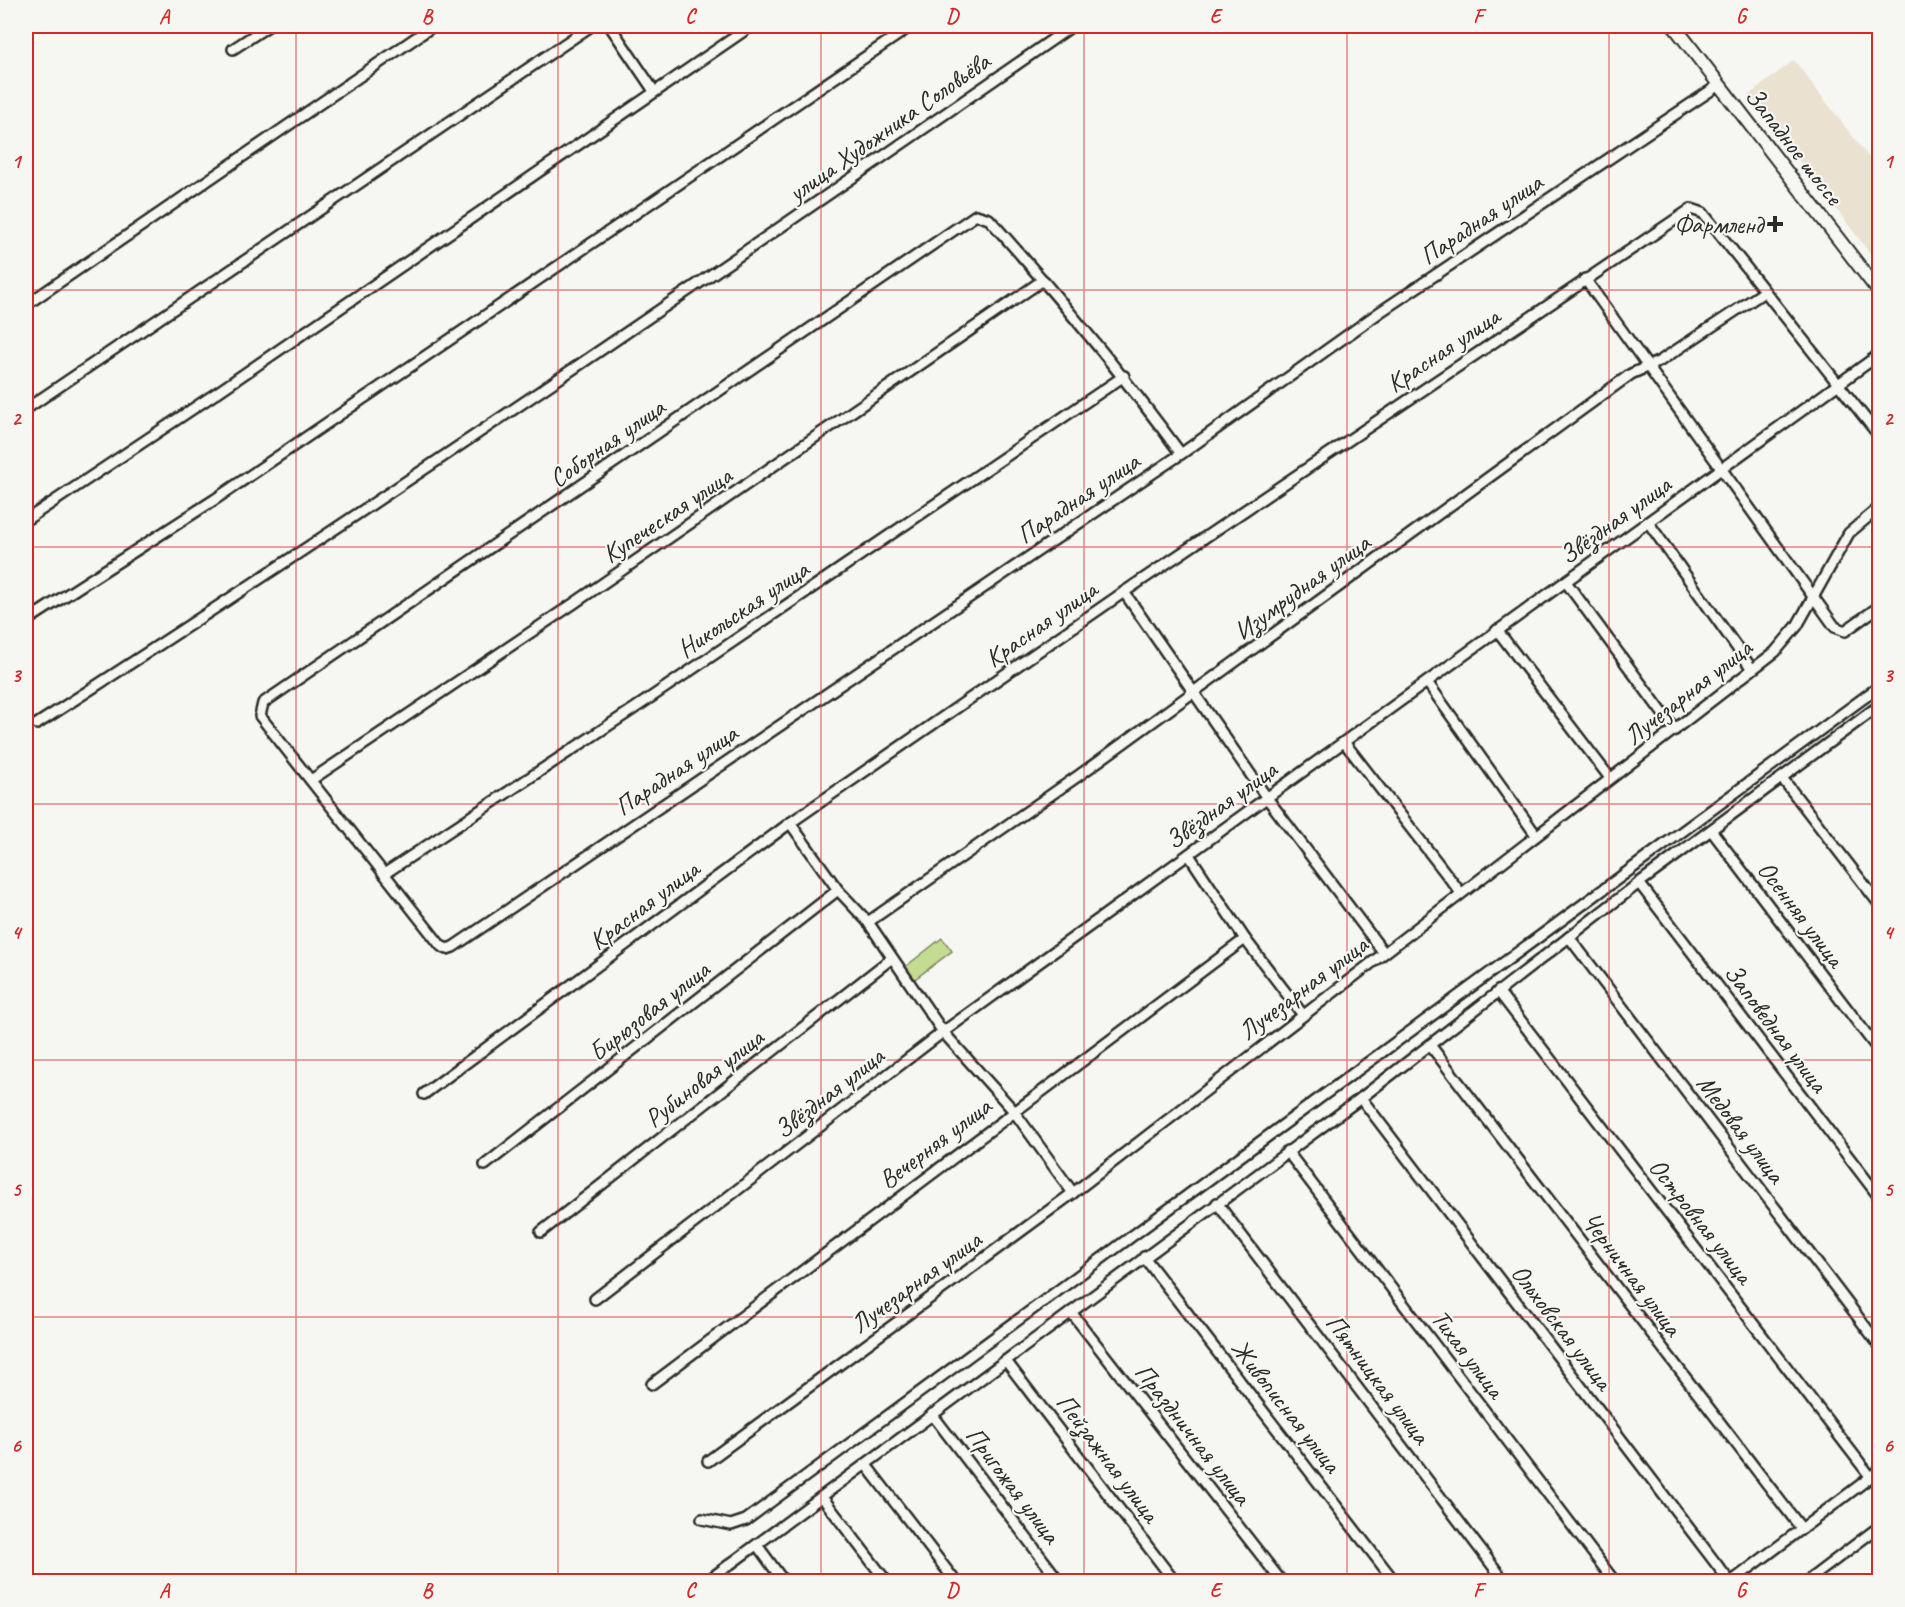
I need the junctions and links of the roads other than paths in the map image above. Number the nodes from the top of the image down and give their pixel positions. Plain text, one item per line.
1 (268, 26) edge
2 (433, 26) edge
3 (591, 26) edge
4 (610, 26) edge
5 (751, 26) edge
6 (911, 26) edge
7 (1072, 26) edge
8 (1674, 26) edge
9 (233, 49) dead end
10 (1719, 85) junction
11 (654, 91) junction
12 (981, 215) joint
13 (1585, 279) junction
14 (1043, 280) junction
15 (1764, 292) junction
16 (1880, 293) edge
17 (26, 305) edge
18 (1880, 354) edge
19 (1648, 366) junction
20 (1124, 376) junction
21 (1837, 385) junction
22 (26, 409) edge
23 (1880, 437) edge
24 (1181, 454) junction
25 (1720, 469) junction
26 (1880, 507) edge
27 (26, 520) edge
28 (1648, 522) junction
29 (1566, 582) junction
30 (1124, 592) junction
31 (1814, 596) junction
32 (1880, 606) edge
33 (26, 621) edge
34 (1497, 630) junction
35 (1752, 669) junction
36 (1426, 682) junction
37 (1880, 686) edge
38 (1193, 693) junction
39 (1880, 705) edge
40 (260, 710) joint
41 (37, 724) dead end
42 (1675, 729) junction
43 (1344, 742) junction
44 (1610, 778) junction
45 (1782, 778) junction
46 (311, 780) junction
47 (1267, 798) junction
48 (790, 823) junction
49 (1711, 830) junction
50 (1536, 835) junction
51 (1189, 855) junction
52 (384, 874) junction
53 (1639, 883) junction
54 (838, 890) junction
55 (1461, 894) junction
56 (1880, 904) edge
57 (868, 922) junction
58 (1569, 937) junction
59 (1245, 939) junction
60 (1384, 953) junction
61 (892, 958) junction
62 (1498, 992) junction
63 (1303, 1015) junction
64 (942, 1032) junction
65 (1430, 1045) junction
66 (1880, 1052) edge
67 (424, 1094) dead end
68 (1360, 1098) junction
69 (1013, 1110) junction
70 (1287, 1151) junction
71 (485, 1165) dead end
72 (1073, 1193) junction
73 (1880, 1198) edge
74 (1217, 1203) junction
75 (541, 1232) dead end
76 (1144, 1257) junction
77 (595, 1299) dead end
78 (1071, 1312) junction
79 (1880, 1346) edge
80 (1006, 1361) junction
81 (651, 1384) dead end
82 (932, 1414) junction
83 (708, 1461) dead end
84 (866, 1466) junction
85 (1880, 1470) edge
86 (1870, 1476) junction
87 (822, 1497) junction
88 (702, 1519) dead end
89 (1880, 1526) edge
90 (1801, 1528) junction
91 (757, 1545) junction
92 (706, 1581) edge
93 (784, 1581) edge
94 (887, 1581) edge
95 (956, 1581) edge
96 (1060, 1581) edge
97 (1175, 1581) edge
98 (1282, 1581) edge
99 (1395, 1581) edge
100 (1505, 1581) edge
101 (1615, 1581) edge
102 (1731, 1581) edge
103 (1806, 1581) edge

1 - 9 street
2 - 17 street
3 - 22 street
4 - 11 street
5 - 11 street
6 - 33 street
7 - 41 street, улица Художника Соловьёва
8 - 10 main road, Западное шоссе
10 - 16 main road, Западное шоссе
10 - 24 street, Парадная улица
11 - 27 street
12 - 14 street, Парадная улица
12 - 40 street, Соборная улица
13 - 15 street, Красная улица
13 - 19 street
13 - 30 street, Красная улица
14 - 20 street, Парадная улица
14 - 46 street, Купеческая улица
15 - 19 street, Изумрудная улица
15 - 21 street
18 - 21 street, Звёздная улица
19 - 25 street
19 - 38 street, Изумрудная улица
20 - 24 street, Парадная улица
20 - 52 street, Никольская улица
21 - 23 street
21 - 25 street, Звёздная улица
24 - 52 street, Парадная улица
25 - 28 street, Звёздная улица
25 - 31 street
26 - 31 street, Лучезарная улица
28 - 29 street, Звёздная улица
28 - 35 street
29 - 34 street, Звёздная улица
29 - 42 street
30 - 38 street
30 - 48 street, Красная улица
31 - 32 street
31 - 35 street, Лучезарная улица
34 - 36 street, Звёздная улица
34 - 44 street
35 - 42 street, Лучезарная улица
36 - 43 street, Звёздная улица
36 - 50 street
37 - 88 street
38 - 47 street
38 - 57 street, Изумрудная улица
39 - 45 street
40 - 46 street, Парадная улица
42 - 44 street, Лучезарная улица
43 - 47 street, Звёздная улица
43 - 55 street
44 - 50 street, Лучезарная улица
45 - 49 street
45 - 56 street
46 - 52 street, Парадная улица
47 - 51 street, Звёздная улица
47 - 60 street
48 - 54 street
48 - 67 street, Красная улица
49 - 53 street
49 - 66 street, Осенняя улица
50 - 55 street, Лучезарная улица
51 - 59 street
51 - 64 street, Звёздная улица
53 - 58 street
53 - 73 street, Заповедная улица
54 - 57 street
54 - 71 street, Бирюзовая улица
55 - 60 street, Лучезарная улица
57 - 61 street
58 - 62 street
58 - 79 street, Медовая улица
59 - 63 street
59 - 69 street, Вечерняя улица
60 - 63 street, Лучезарная улица
61 - 64 street
61 - 75 street, Рубиновая улица
62 - 65 street
62 - 86 street, Островная улица
63 - 72 street, Лучезарная улица
64 - 69 street
64 - 77 street, Звёздная улица
65 - 68 street
65 - 90 street, Черничная улица
68 - 70 street
68 - 102 street, Ольховская улица
69 - 72 street
69 - 81 street, Вечерняя улица
70 - 74 street
70 - 101 street, Тихая улица
72 - 83 street, Лучезарная улица
74 - 76 street
74 - 100 street, Пятницкая улица
76 - 78 street
76 - 99 street, Живописная улица
78 - 80 street
78 - 98 street, Праздничная улица
80 - 82 street
80 - 97 street, Пейзажная улица
82 - 84 street
82 - 96 street, Пригожая улица
84 - 87 street
84 - 95 street
85 - 86 street
86 - 90 street
87 - 91 street
87 - 94 street
89 - 103 street
90 - 102 street
91 - 92 street
91 - 93 street

